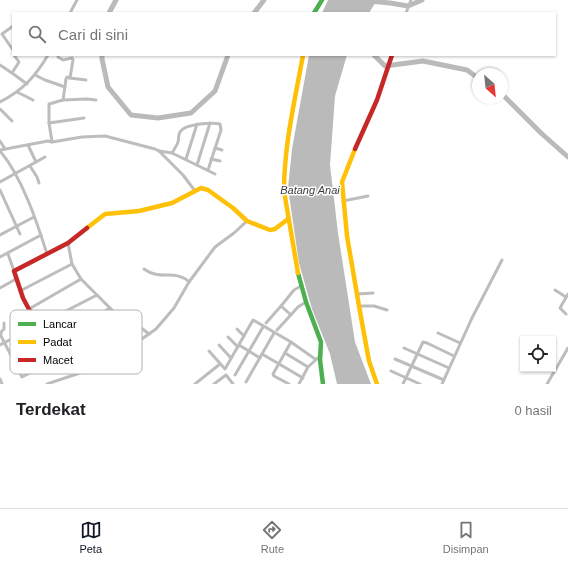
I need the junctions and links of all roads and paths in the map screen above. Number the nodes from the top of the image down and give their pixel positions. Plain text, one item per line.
1 (77, 0) edge
2 (322, 0) edge
3 (411, 0) edge
4 (71, 12) edge
5 (315, 12) edge
6 (406, 12) edge
7 (12, 27) edge
8 (12, 49) edge
9 (15, 56) edge
10 (47, 56) edge
11 (303, 56) edge
12 (392, 56) edge
13 (58, 57) dead end
14 (0, 65) edge
15 (12, 73) junction
16 (35, 75) junction
17 (70, 78) junction
18 (86, 80) dead end
19 (27, 84) junction
20 (65, 87) junction
21 (17, 92) junction
22 (33, 100) dead end
23 (63, 100) junction
24 (96, 100) dead end
25 (0, 102) edge
26 (0, 109) edge
27 (84, 118) dead end
28 (12, 121) dead end
29 (49, 123) junction
30 (210, 123) junction
31 (197, 124) junction
32 (0, 141) edge
33 (52, 142) junction
34 (28, 144) junction
35 (215, 148) junction
36 (5, 149) junction
37 (222, 150) dead end
38 (0, 151) edge
39 (159, 151) junction
40 (172, 153) junction
41 (46, 157) dead end
42 (211, 159) junction
43 (186, 160) junction
44 (220, 161) dead end
45 (36, 162) junction
46 (197, 165) junction
47 (30, 166) junction
48 (208, 170) junction
49 (15, 173) junction
50 (215, 174) dead end
51 (0, 182) edge
52 (39, 183) dead end
53 (0, 190) edge
54 (195, 191) junction
55 (368, 196) dead end
56 (343, 201) junction
57 (34, 217) junction
58 (288, 219) junction
59 (247, 221) junction
60 (16, 227) junction
61 (20, 234) dead end
62 (0, 235) edge
63 (41, 235) junction
64 (68, 243) junction
65 (8, 254) junction
66 (47, 254) junction
67 (0, 257) edge
68 (502, 260) dead end
69 (72, 264) junction
70 (144, 269) dead end
71 (14, 271) junction
72 (16, 279) junction
73 (81, 279) junction
74 (189, 282) junction
75 (301, 286) junction
76 (0, 288) edge
77 (555, 290) dead end
78 (20, 291) junction
79 (373, 293) dead end
80 (357, 294) junction
81 (97, 295) junction
82 (567, 296) edge
83 (306, 302) junction
84 (281, 306) junction
85 (359, 306) junction
86 (110, 308) joint
87 (28, 309) joint
88 (68, 310) edge
89 (107, 310) edge
90 (387, 310) dead end
91 (566, 314) dead end
92 (291, 315) junction
93 (4, 323) dead end
94 (266, 323) dead end
95 (263, 327) junction
96 (142, 328) edge
97 (237, 328) dead end
98 (277, 330) dead end
99 (274, 333) junction
100 (438, 333) dead end
101 (149, 334) junction
102 (228, 336) dead end
103 (244, 336) junction
104 (142, 339) edge
105 (10, 340) edge
106 (291, 342) junction
107 (4, 343) junction
108 (460, 343) junction
109 (0, 345) edge
110 (219, 345) dead end
111 (238, 346) junction
112 (404, 348) dead end
113 (568, 348) edge
114 (209, 351) dead end
115 (249, 352) junction
116 (10, 353) edge
117 (285, 353) junction
118 (417, 354) junction
119 (321, 355) junction
120 (261, 356) junction
121 (454, 356) junction
122 (231, 358) junction
123 (315, 359) junction
124 (395, 359) dead end
125 (220, 364) junction
126 (278, 364) junction
127 (411, 366) junction
128 (308, 367) junction
129 (449, 368) junction
130 (391, 371) dead end
131 (20, 374) edge
132 (28, 374) edge
133 (77, 374) edge
134 (236, 375) dead end
135 (406, 377) junction
136 (303, 378) junction
137 (0, 379) edge
138 (444, 380) junction
139 (246, 382) dead end
140 (2, 384) edge
141 (47, 384) edge
142 (195, 384) edge
143 (214, 384) edge
144 (233, 384) edge
145 (289, 384) edge
146 (299, 384) edge
147 (323, 384) edge
148 (377, 384) edge
149 (403, 384) edge
150 (420, 384) edge
151 (442, 384) edge
152 (547, 384) edge

1 - 4 street
2 - 5 street
3 - 6 street
7 - 8 street
9 - 15 street
10 - 16 street
11 - 58 street
12 - 56 street
13 - 17 street
14 - 15 street
15 - 19 street
16 - 19 street
16 - 20 street
17 - 18 street
17 - 20 street
19 - 21 street
20 - 23 street
21 - 22 street
21 - 25 street
23 - 24 street
23 - 29 street
26 - 28 street
27 - 29 street
29 - 33 street
30 - 31 street
30 - 35 street
30 - 46 street
31 - 40 street
31 - 43 street
32 - 36 street
33 - 34 street
33 - 39 street
34 - 36 street
34 - 45 street
35 - 37 street
35 - 42 street
36 - 38 street
38 - 49 street
39 - 40 street
39 - 54 street
40 - 43 street
41 - 45 street
42 - 44 street
42 - 48 street
43 - 46 street
45 - 47 street
46 - 48 street
47 - 49 street
47 - 52 street
48 - 50 street
49 - 51 street
49 - 57 street
53 - 60 street
54 - 59 street
54 - 64 street
55 - 56 street
56 - 80 street
57 - 60 street
57 - 63 street
58 - 59 street
58 - 75 street
59 - 74 street
60 - 61 street
60 - 62 street
63 - 65 street
63 - 66 street
64 - 66 street
64 - 69 street
65 - 67 street
65 - 71 street
66 - 71 street
68 - 108 street
69 - 73 street
69 - 78 street
70 - 74 street
71 - 72 street
72 - 76 street
72 - 78 street
73 - 81 street
73 - 87 street
74 - 101 street
75 - 83 street
75 - 84 street
77 - 82 street
78 - 87 street
79 - 80 street
80 - 85 street
81 - 86 street
81 - 88 street
82 - 91 street
83 - 92 street
83 - 119 street
84 - 92 street
84 - 94 street
85 - 90 street
85 - 148 street
86 - 89 street
92 - 98 street
93 - 107 street
95 - 99 street
95 - 103 street
95 - 115 street
96 - 101 street
97 - 103 street
99 - 106 street
99 - 120 street
100 - 108 street
101 - 104 street
102 - 111 street
103 - 111 street
105 - 107 street
106 - 117 street
106 - 123 street
107 - 109 street
107 - 116 street
108 - 121 street
110 - 122 street
111 - 115 street
111 - 122 street
112 - 118 street
113 - 152 street
114 - 125 street
115 - 120 street
115 - 134 street
117 - 126 street
117 - 128 street
118 - 121 street
118 - 127 street
118 - 129 street
119 - 123 street
119 - 147 street
120 - 126 street
120 - 139 street
121 - 129 street
122 - 125 street
123 - 128 street
124 - 127 street
125 - 142 street
126 - 136 street
126 - 145 street
127 - 135 street
127 - 138 street
128 - 136 street
129 - 138 street
130 - 135 street
131 - 132 street
133 - 141 street
135 - 149 street
135 - 150 street
136 - 146 street
137 - 140 street
138 - 151 street
143 - 144 street

